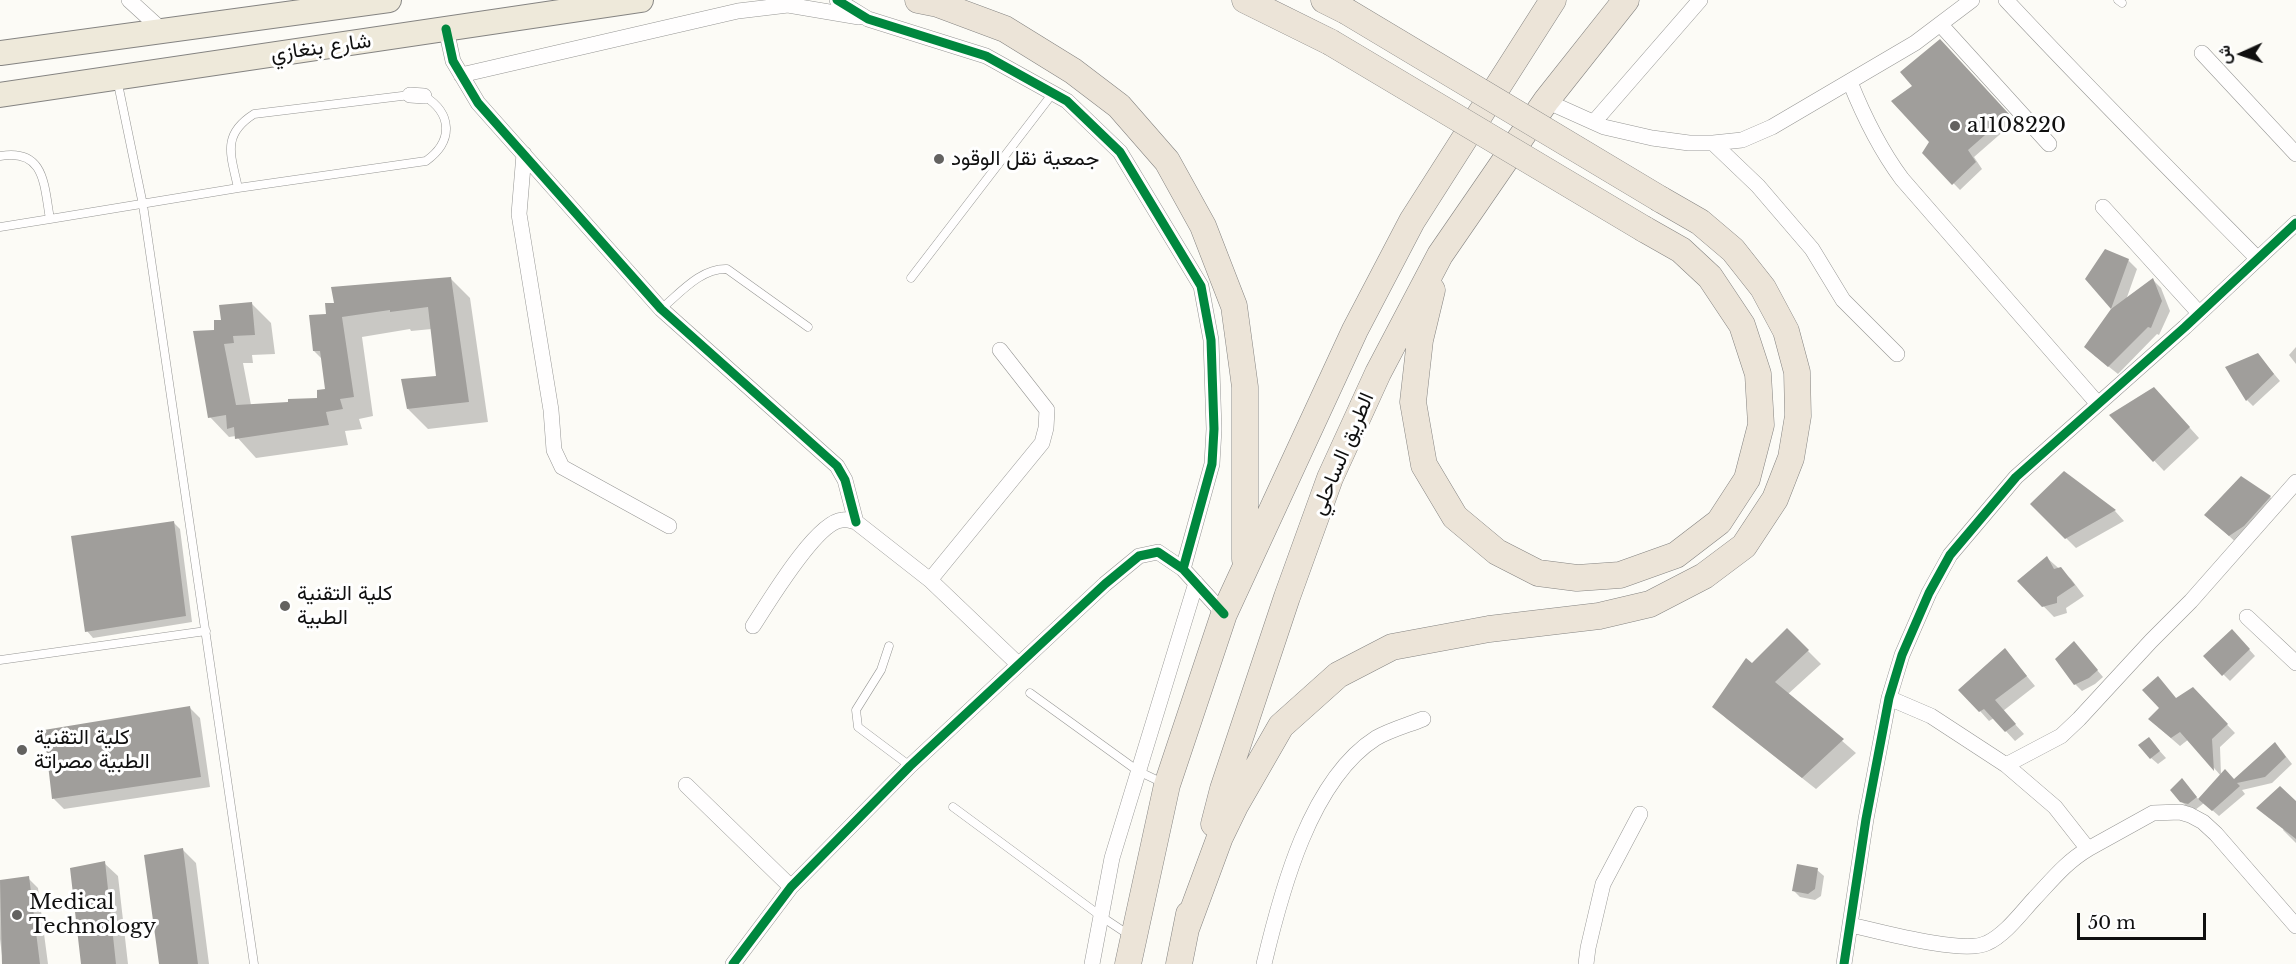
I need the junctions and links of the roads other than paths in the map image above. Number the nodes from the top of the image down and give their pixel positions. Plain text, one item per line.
1 (131, 0) edge
2 (389, 0) edge
3 (641, 0) edge
4 (837, 0) edge
5 (918, 0) edge
6 (1245, 0) edge
7 (1553, 0) edge
8 (1626, 0) edge
9 (1700, 0) edge
10 (1972, 0) edge
11 (2006, 0) edge
12 (1335, 6) edge
13 (868, 19) junction
14 (237, 21) junction
15 (1940, 24) junction
16 (446, 29) junction
17 (164, 32) junction
18 (0, 53) edge
19 (2202, 53) dead end
20 (244, 59) junction
21 (461, 75) junction
22 (117, 78) junction
23 (1850, 82) junction
24 (1053, 93) junction
25 (0, 95) edge
26 (1546, 101) junction
27 (1594, 122) junction
28 (1713, 143) junction
29 (2049, 144) dead end
30 (524, 154) junction
31 (2296, 154) edge
32 (0, 156) edge
33 (238, 188) junction
34 (143, 205) junction
35 (2103, 207) dead end
36 (50, 219) junction
37 (2296, 223) edge
38 (0, 227) edge
39 (1440, 255) junction
40 (2257, 258) junction
41 (911, 278) dead end
42 (661, 309) junction
43 (2199, 313) junction
44 (808, 327) dead end
45 (1000, 350) dead end
46 (1897, 354) dead end
47 (2098, 404) junction
48 (2296, 482) edge
49 (856, 522) junction
50 (669, 526) dead end
51 (1245, 565) junction
52 (1183, 569) junction
53 (930, 580) junction
54 (1196, 583) junction
55 (1224, 614) junction
56 (2247, 617) dead end
57 (753, 626) dead end
58 (206, 631) junction
59 (889, 646) dead end
60 (0, 660) edge
61 (2296, 663) edge
62 (1018, 664) junction
63 (1030, 693) dead end
64 (1889, 698) junction
65 (1423, 719) dead end
66 (2006, 765) junction
67 (910, 766) junction
68 (1138, 771) junction
69 (686, 784) dead end
70 (1167, 785) junction
71 (953, 807) dead end
72 (1640, 814) dead end
73 (2088, 849) junction
74 (791, 887) junction
75 (1102, 917) junction
76 (1851, 925) junction
77 (2296, 926) edge
78 (1185, 929) junction
79 (1133, 937) junction
80 (254, 964) edge
81 (733, 964) edge
82 (1092, 964) edge
83 (1128, 964) edge
84 (1179, 964) edge
85 (1264, 964) edge
86 (1586, 964) edge
87 (1844, 964) edge

1 - 17 street
2 - 14 main road, شارع بنغازي
3 - 16 main road, شارع بنغازي
4 - 13 street
5 - 51 highway
6 - 39 highway, bridge
7 - 51 highway, الطريق الساحلي
8 - 26 highway, الطريق الساحلي
9 - 27 street
10 - 15 street
11 - 40 street
12 - 78 highway, bridge
13 - 21 street
13 - 24 street
14 - 17 main road, شارع بنغازي
14 - 20 main road
15 - 23 street
15 - 29 street
16 - 20 main road, شارع بنغازي
16 - 21 street
17 - 18 main road, شارع بنغازي
19 - 31 street
20 - 22 main road, شارع بنغازي
21 - 30 street
22 - 25 main road, شارع بنغازي
22 - 34 lane
23 - 28 street
23 - 47 street
24 - 41 lane
24 - 52 street
26 - 27 street
26 - 39 highway, الطريق الساحلي
27 - 28 street
28 - 46 street
30 - 42 street
30 - 50 street
32 - 36 lane
33 - 33 lane
33 - 34 lane
34 - 36 lane
34 - 58 lane
35 - 43 street
36 - 38 lane
37 - 40 street
39 - 78 highway, الطريق الساحلي
40 - 43 street
42 - 44 lane
42 - 49 street
43 - 47 street
45 - 53 street
47 - 64 street
48 - 66 street
49 - 53 street
49 - 57 street
51 - 55 highway, الطريق الساحلي
52 - 54 street
52 - 62 street
53 - 62 street
54 - 55 street
54 - 68 street
55 - 70 highway, الطريق الساحلي
56 - 61 street
58 - 60 lane
58 - 80 lane
59 - 67 lane
62 - 67 street
63 - 68 lane
64 - 66 street
64 - 76 street
65 - 85 street
66 - 73 street
67 - 74 street
68 - 70 lane
68 - 75 street
69 - 74 street
70 - 79 highway, الطريق الساحلي
71 - 75 lane
72 - 86 street
73 - 76 street
73 - 77 street
74 - 81 street
75 - 79 lane
75 - 82 street
76 - 87 street
78 - 84 highway, الطريق الساحلي
79 - 83 highway, الطريق الساحلي

